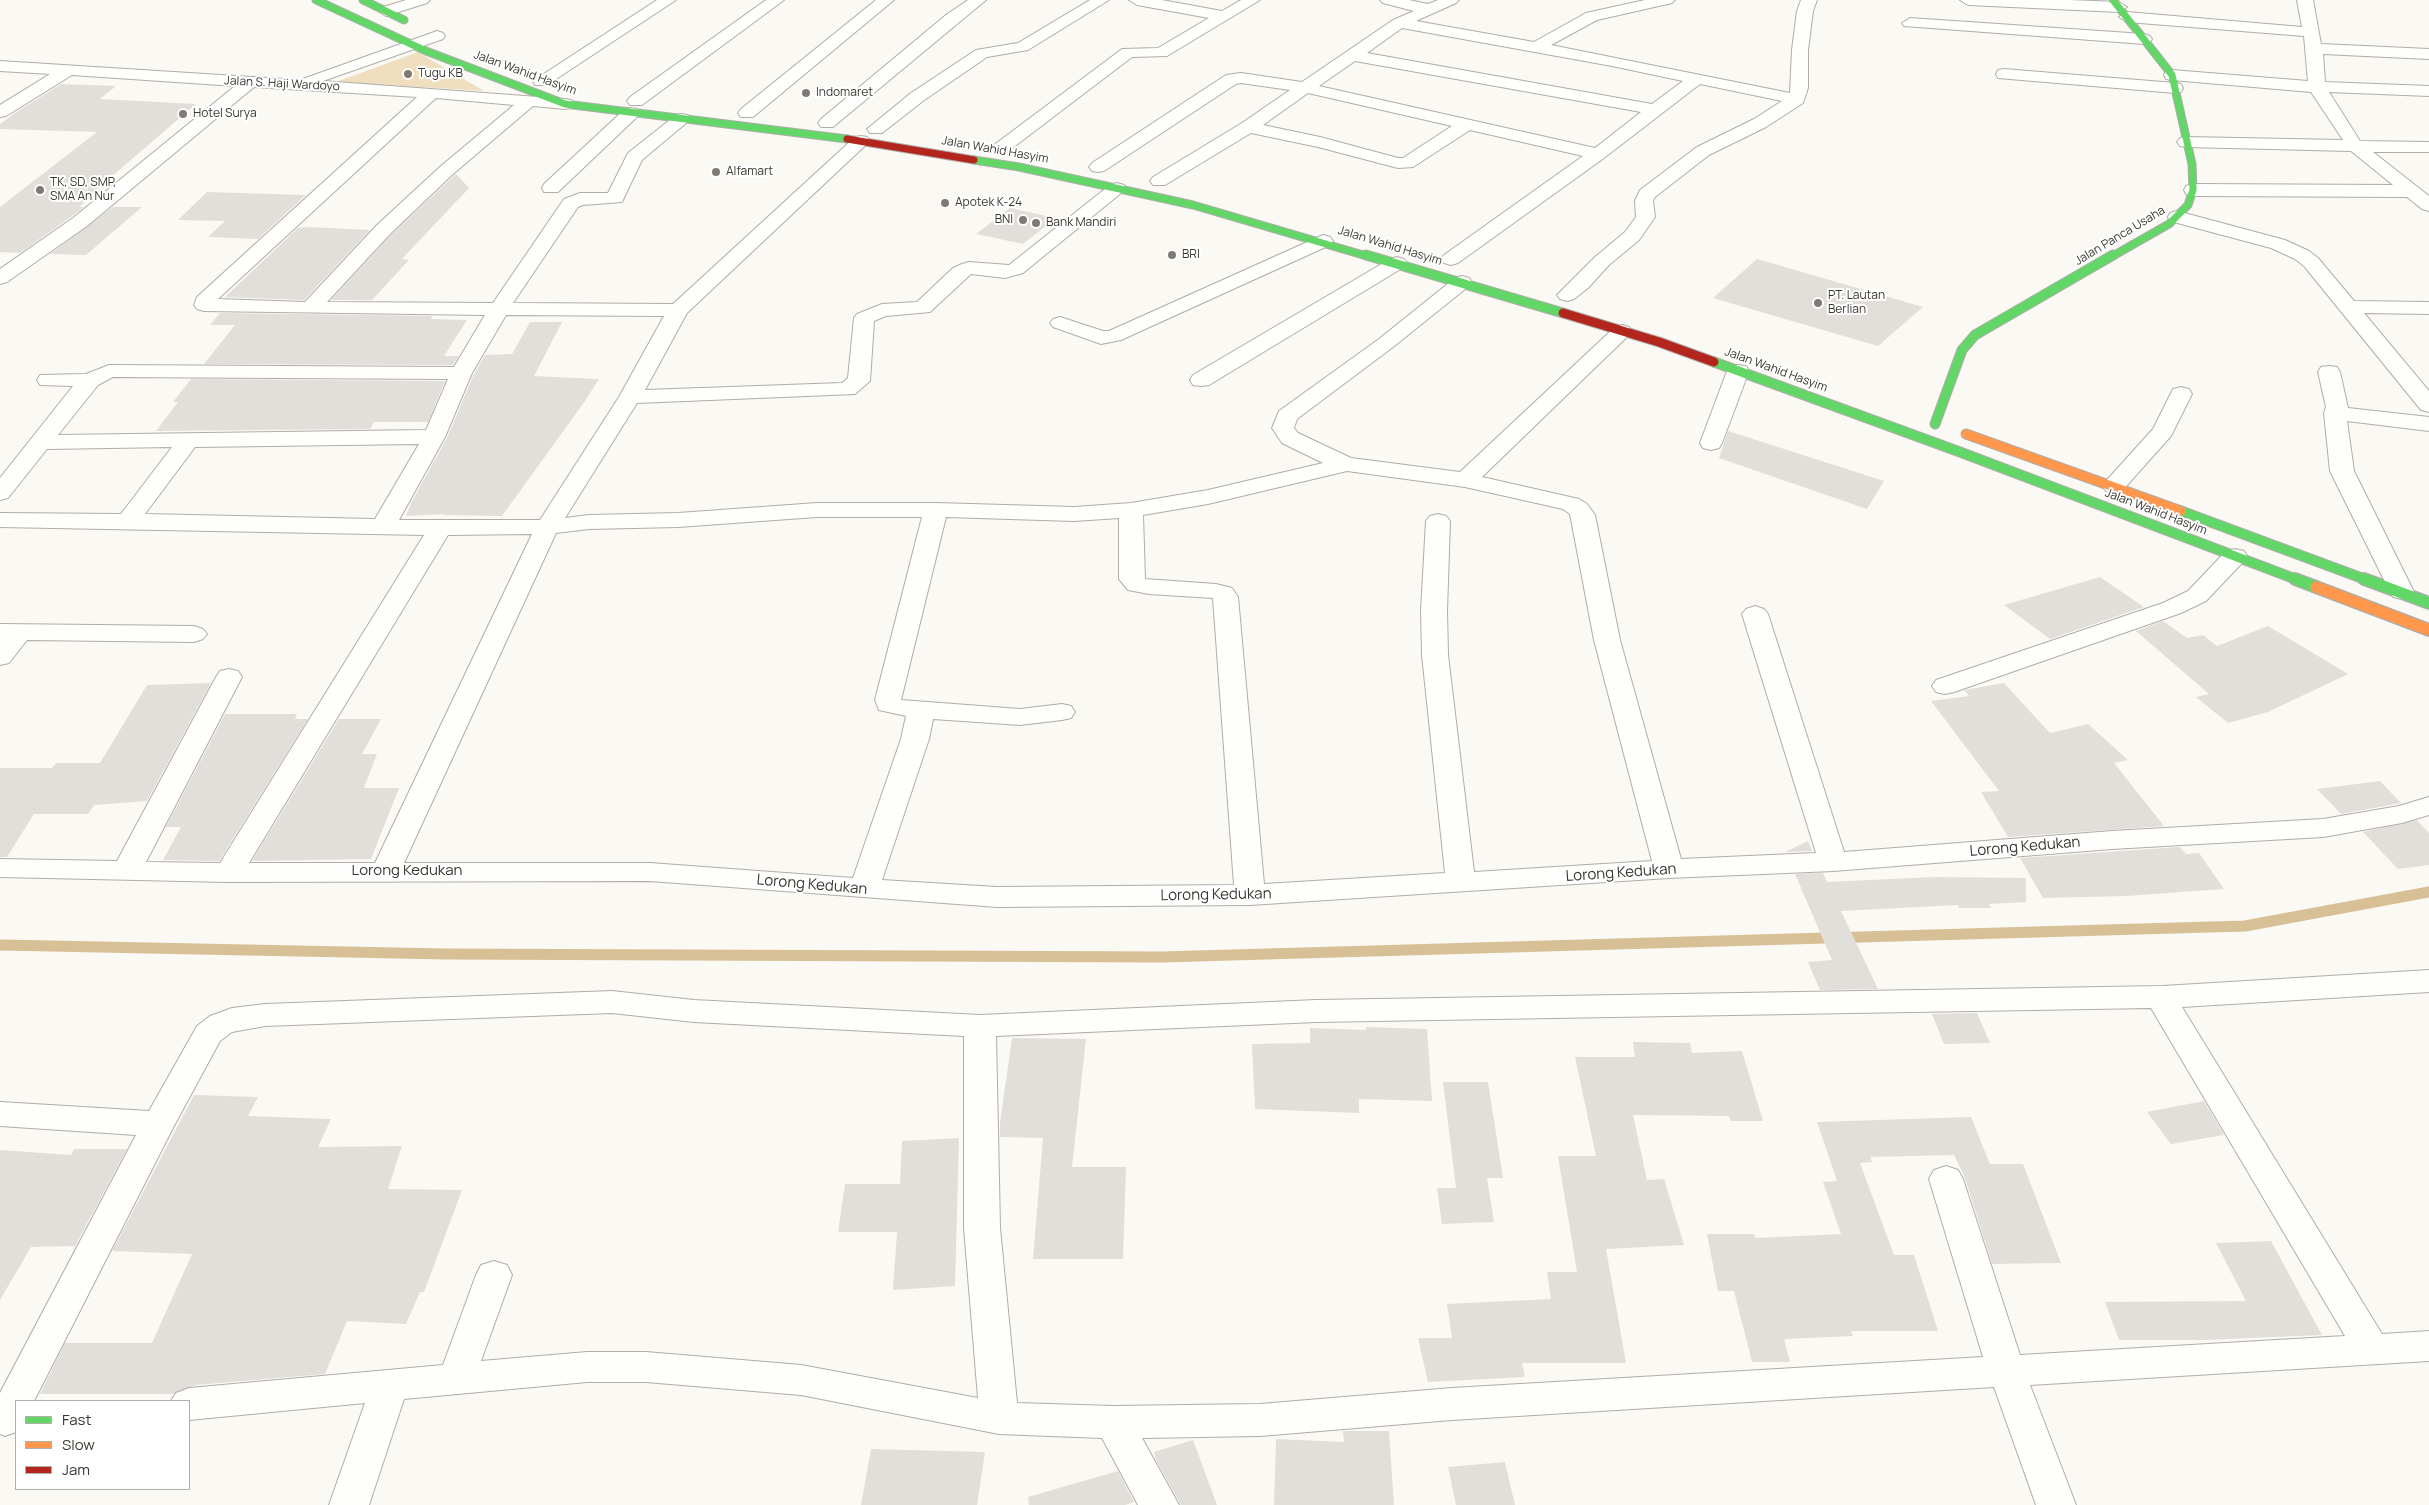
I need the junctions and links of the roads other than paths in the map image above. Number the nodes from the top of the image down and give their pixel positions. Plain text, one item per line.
1 (316, 0) edge
2 (363, 0) edge
3 (422, 0) edge
4 (668, 0) edge
5 (776, 0) edge
6 (886, 0) edge
7 (978, 0) edge
8 (1101, 0) edge
9 (1137, 0) edge
10 (1252, 0) edge
11 (1388, 0) edge
12 (1451, 0) edge
13 (1667, 0) edge
14 (1809, 0) edge
15 (1968, 0) edge
16 (2305, 0) edge
17 (2119, 8) edge
18 (1428, 9) junction
19 (386, 11) junction
20 (1222, 16) junction
21 (1399, 23) junction
22 (1910, 24) dead end
23 (2310, 32) junction
24 (440, 38) joint
25 (2144, 39) junction
26 (412, 44) junction
27 (1536, 48) junction
28 (2314, 49) junction
29 (2429, 54) edge
30 (1352, 55) junction
31 (0, 66) edge
32 (69, 70) junction
33 (2004, 74) dead end
34 (1697, 78) junction
35 (536, 79) joint
36 (250, 82) junction
37 (2174, 82) junction
38 (299, 84) junction
39 (2317, 86) junction
40 (559, 87) dead end
41 (1307, 88) junction
42 (2429, 91) edge
43 (432, 93) junction
44 (571, 99) junction
45 (1797, 99) junction
46 (529, 101) junction
47 (664, 104) dead end
48 (633, 107) junction
49 (1657, 110) junction
50 (0, 112) edge
51 (743, 112) joint
52 (765, 115) dead end
53 (682, 119) junction
54 (830, 123) dead end
55 (1466, 125) junction
56 (1248, 127) junction
57 (895, 132) dead end
58 (868, 133) junction
59 (2186, 142) junction
60 (2355, 146) junction
61 (2429, 147) edge
62 (1003, 150) dead end
63 (1598, 154) junction
64 (1094, 166) joint
65 (2397, 179) junction
66 (2429, 179) edge
67 (1116, 180) junction
68 (1154, 180) joint
69 (1176, 185) dead end
70 (551, 188) dead end
71 (2193, 190) junction
72 (2414, 191) junction
73 (2429, 205) edge
74 (2177, 217) junction
75 (1323, 240) junction
76 (1446, 258) joint
77 (1397, 263) junction
78 (1466, 274) junction
79 (0, 278) edge
80 (1562, 293) joint
81 (1585, 300) dead end
82 (2348, 307) junction
83 (310, 308) junction
84 (2429, 308) edge
85 (499, 309) junction
86 (678, 310) junction
87 (1060, 323) dead end
88 (1622, 331) junction
89 (1738, 371) junction
90 (2328, 372) dead end
91 (461, 373) junction
92 (48, 380) dead end
93 (90, 380) junction
94 (1201, 380) dead end
95 (2181, 394) dead end
96 (630, 397) junction
97 (2429, 405) edge
98 (2336, 413) junction
99 (2429, 424) edge
100 (1939, 425) joint
101 (434, 437) junction
102 (188, 441) junction
103 (42, 442) junction
104 (1711, 443) dead end
105 (1347, 464) junction
106 (1465, 480) junction
107 (2114, 486) junction
108 (0, 493) edge
109 (936, 510) junction
110 (1131, 510) junction
111 (0, 520) edge
112 (128, 521) junction
113 (1438, 522) dead end
114 (384, 525) junction
115 (547, 527) junction
116 (440, 528) junction
117 (2235, 556) junction
118 (2402, 592) junction
119 (2429, 603) edge
120 (1755, 614) dead end
121 (2429, 630) edge
122 (10, 632) edge
123 (194, 634) dead end
124 (0, 658) edge
125 (229, 677) dead end
126 (1945, 686) dead end
127 (920, 710) junction
128 (1062, 712) dead end
129 (2429, 806) edge
130 (1833, 862) junction
131 (0, 868) edge
132 (1670, 869) junction
133 (126, 871) junction
134 (386, 871) junction
135 (229, 873) junction
136 (1462, 883) junction
137 (864, 889) junction
138 (1250, 895) junction
139 (2429, 981) edge
140 (2163, 996) junction
141 (980, 1026) junction
142 (0, 1114) edge
143 (158, 1124) junction
144 (1946, 1179) dead end
145 (494, 1275) dead end
146 (2429, 1346) edge
147 (2372, 1348) junction
148 (2006, 1370) junction
149 (456, 1380) junction
150 (390, 1384) junction
151 (17, 1400) edge
152 (15, 1404) edge
153 (190, 1404) edge
154 (998, 1418) junction
155 (7, 1420) edge
156 (1112, 1422) junction
157 (349, 1505) edge
158 (1159, 1505) edge
159 (2056, 1505) edge

1 - 26 main road, Jalan Wahid Hasyim
2 - 19 main road
3 - 19 street
4 - 35 street
5 - 48 street
6 - 51 street
7 - 54 street
8 - 58 street
9 - 20 street
10 - 20 street
11 - 18 street
12 - 18 street
13 - 27 street
14 - 45 street
15 - 17 street
16 - 23 street
17 - 23 street
17 - 25 main road, Jalan Panca Usaha
18 - 21 street
19 - 24 main road
20 - 62 street
21 - 27 street
21 - 30 street
22 - 25 street
23 - 28 street
24 - 26 street
25 - 37 main road, Jalan Panca Usaha
26 - 38 street
26 - 44 main road, Jalan Wahid Hasyim
27 - 34 street
28 - 29 street
28 - 39 street
30 - 41 street
30 - 49 street
31 - 32 street, Jalan S. Haji Wardoyo
32 - 36 street, Jalan S. Haji Wardoyo
32 - 50 street
33 - 37 street
34 - 45 street
34 - 49 street
35 - 40 main road, Jalan Wahid Hasyim
36 - 38 street, Jalan S. Haji Wardoyo
36 - 79 street
37 - 39 street
37 - 59 main road, Jalan Panca Usaha
38 - 43 street, Jalan S. Haji Wardoyo
39 - 42 street
39 - 60 street
41 - 55 street
41 - 56 street
41 - 64 street
43 - 46 street, Jalan S. Haji Wardoyo
43 - 83 street
44 - 46 street, Jalan S. Haji Wardoyo
44 - 48 main road, Jalan Wahid Hasyim
45 - 80 street
46 - 83 street
47 - 48 main road, Jalan Wahid Hasyim
48 - 53 main road, Jalan Wahid Hasyim
48 - 70 street
49 - 63 street
51 - 52 main road
53 - 58 main road, Jalan Wahid Hasyim
53 - 85 street
55 - 56 street
55 - 63 street
56 - 68 street
57 - 58 main road, Jalan Wahid Hasyim
58 - 67 main road, Jalan Wahid Hasyim
58 - 86 street
59 - 60 street
59 - 71 main road, Jalan Panca Usaha
60 - 61 street
60 - 65 street
63 - 76 street
64 - 67 main road, Jalan Wahid Hasyim
65 - 66 street
65 - 72 street
67 - 75 main road, Jalan Wahid Hasyim
67 - 96 street
68 - 69 main road
71 - 72 street
71 - 74 main road, Jalan Panca Usaha
72 - 73 street
74 - 82 street
74 - 100 main road, Jalan Panca Usaha
75 - 77 main road, Jalan Wahid Hasyim
75 - 87 street
76 - 78 main road, Jalan Wahid Hasyim
77 - 78 main road, Jalan Wahid Hasyim
77 - 94 street
78 - 88 main road, Jalan Wahid Hasyim
78 - 105 street
80 - 81 main road
82 - 84 street
82 - 97 street
83 - 85 street
85 - 86 street
85 - 91 street
86 - 96 street
88 - 89 main road, Jalan Wahid Hasyim
88 - 106 street
89 - 104 street
89 - 117 main road, Jalan Wahid Hasyim
90 - 98 street
91 - 93 street
91 - 101 street
92 - 93 street
93 - 103 street
95 - 107 street
96 - 115 street
98 - 99 street
98 - 118 street
100 - 107 main road, Jalan Wahid Hasyim
101 - 102 street
101 - 114 street
102 - 103 street
102 - 112 street
103 - 108 street
105 - 106 street
105 - 110 street
106 - 132 street
107 - 118 main road, Jalan Wahid Hasyim
109 - 110 street
109 - 115 street
109 - 127 street
110 - 138 street
111 - 112 street
112 - 114 street
113 - 136 street
114 - 116 street
115 - 116 street
115 - 134 street
116 - 135 street
117 - 121 main road, Jalan Wahid Hasyim
117 - 126 street
118 - 119 main road, Jalan Wahid Hasyim
120 - 130 street
122 - 123 street
122 - 124 street
125 - 133 street
127 - 128 street
127 - 137 street
129 - 130 street, Lorong Kedukan
130 - 132 street, Lorong Kedukan
131 - 133 street, Lorong Kedukan
132 - 136 street, Lorong Kedukan
133 - 135 street, Lorong Kedukan
134 - 135 street, Lorong Kedukan
134 - 137 street, Lorong Kedukan
136 - 138 street, Lorong Kedukan
137 - 138 street, Lorong Kedukan
139 - 140 street
140 - 141 street
140 - 147 street
141 - 143 street
141 - 154 street
142 - 143 street
143 - 151 street
144 - 148 street
145 - 149 street
146 - 147 street
147 - 148 street
148 - 156 street
148 - 159 street
149 - 150 street
149 - 154 street
150 - 153 street
150 - 157 street
152 - 155 street
154 - 156 street
156 - 158 street

